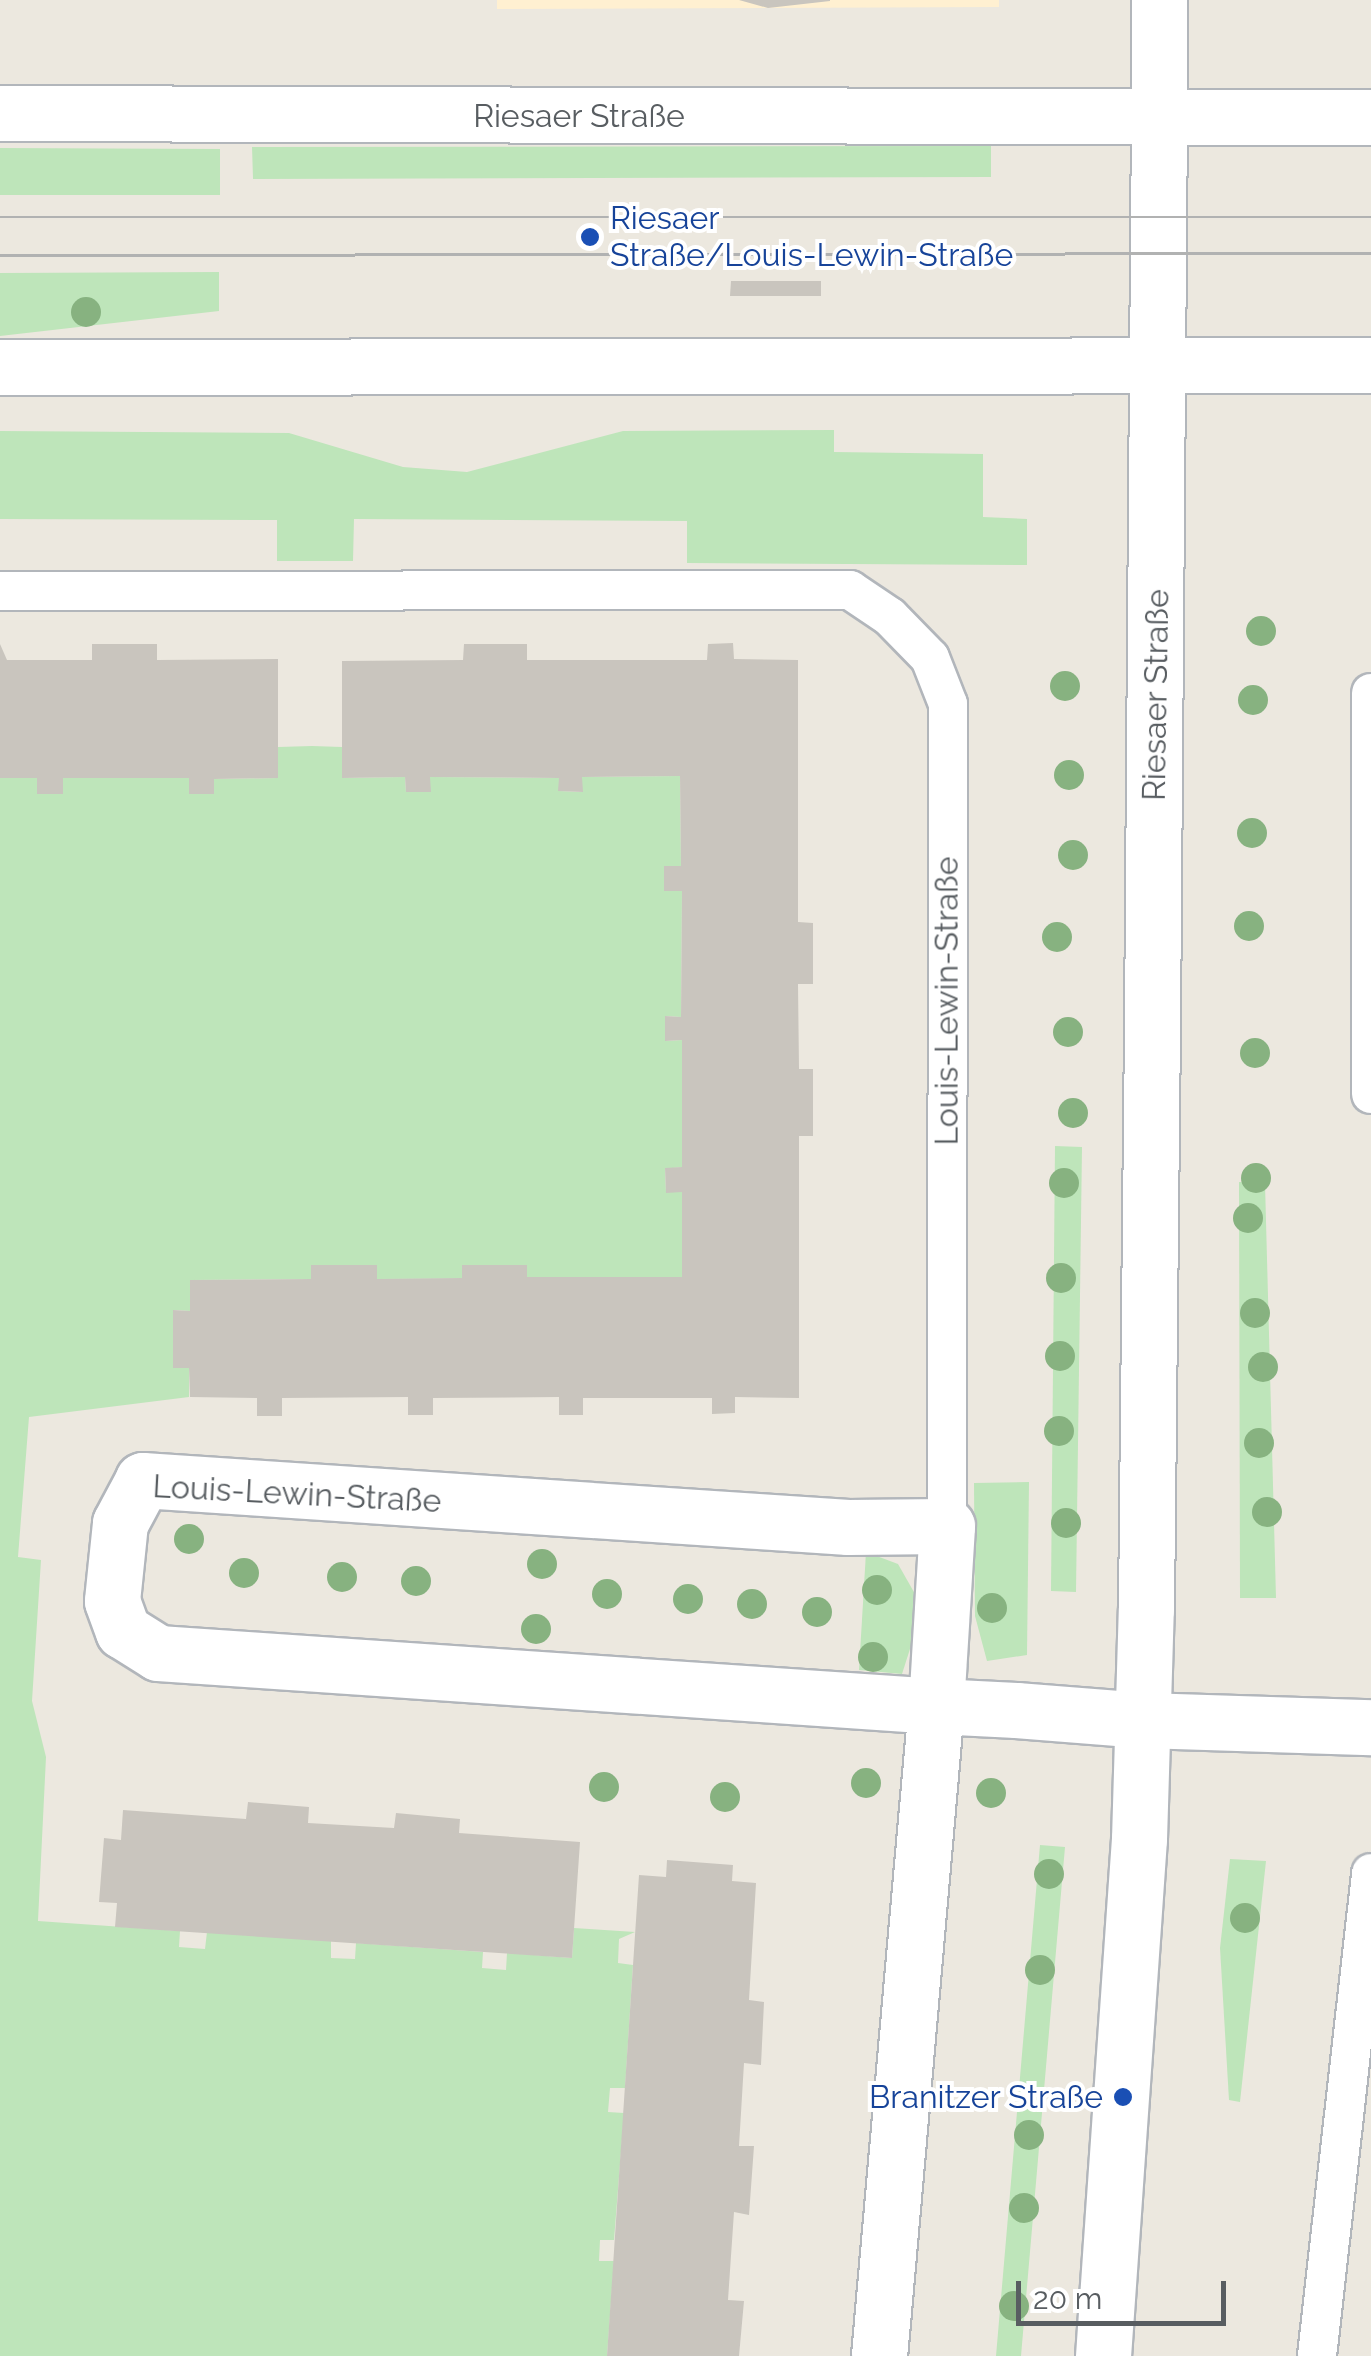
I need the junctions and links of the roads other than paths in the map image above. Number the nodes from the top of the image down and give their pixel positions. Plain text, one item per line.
1 (1159, 0) edge
2 (0, 113) edge
3 (1159, 116) junction
4 (1371, 117) edge
5 (1158, 365) junction
6 (1371, 366) edge
7 (0, 367) edge
8 (0, 591) edge
9 (1371, 694) edge
10 (1371, 1094) edge
11 (947, 1526) junction
12 (936, 1706) junction
13 (1143, 1720) junction
14 (1371, 1727) edge
15 (1371, 1873) edge
16 (879, 2356) edge
17 (1103, 2356) edge
18 (1317, 2356) edge

1 - 3 street
2 - 3 street, Riesaer Straße
3 - 4 street, Riesaer Straße
3 - 5 street, Riesaer Straße
5 - 6 street
5 - 7 street
5 - 13 street, Riesaer Straße
8 - 11 lane, Louis-Lewin-Straße
9 - 10 lane
11 - 12 street, Louis-Lewin-Straße
11 - 12 street, Louis-Lewin-Straße
12 - 13 street, Louis-Lewin-Straße
12 - 16 street, Louis-Lewin-Straße
13 - 14 street
13 - 17 street
15 - 18 lane

